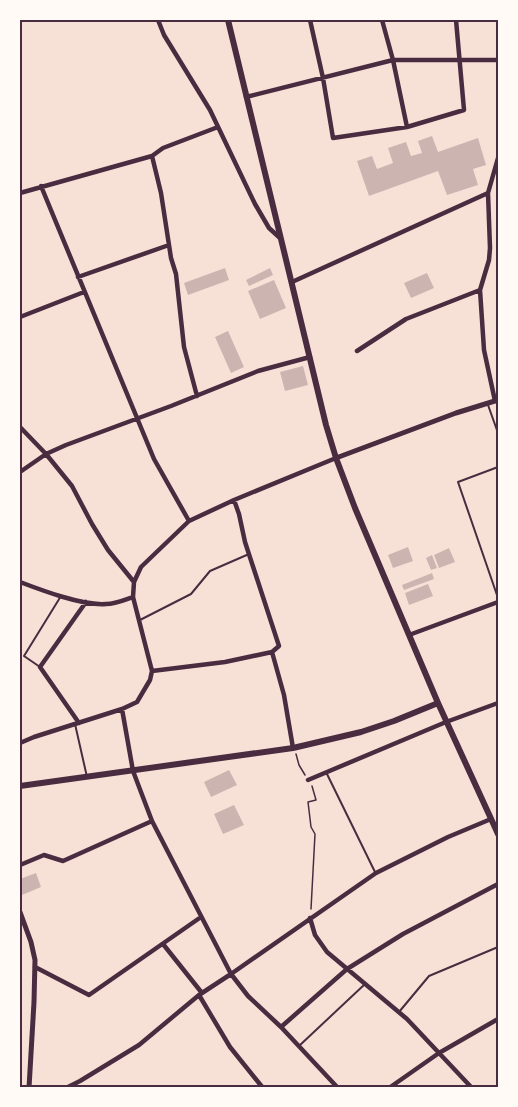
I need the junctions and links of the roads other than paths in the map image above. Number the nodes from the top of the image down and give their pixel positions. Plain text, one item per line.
1 (158, 20) edge
2 (228, 20) edge
3 (310, 20) edge
4 (382, 20) edge
5 (456, 20) edge
6 (393, 60) junction
7 (459, 60) junction
8 (498, 60) edge
9 (323, 78) junction
10 (246, 97) junction
11 (218, 127) junction
12 (407, 127) junction
13 (152, 156) junction
14 (498, 158) edge
15 (41, 186) junction
16 (20, 193) edge
17 (488, 193) junction
18 (282, 240) junction
19 (169, 246) junction
20 (78, 277) junction
21 (292, 282) junction
22 (480, 290) junction
23 (84, 292) junction
24 (20, 317) edge
25 (357, 351) dead end
26 (310, 357) junction
27 (198, 396) junction
28 (497, 400) edge
29 (488, 403) junction
30 (136, 419) junction
31 (20, 427) edge
32 (498, 433) edge
33 (46, 454) junction
34 (336, 458) junction
35 (498, 466) edge
36 (20, 472) edge
37 (234, 500) junction
38 (189, 522) junction
39 (249, 554) junction
40 (20, 582) edge
41 (134, 582) junction
42 (61, 596) junction
43 (133, 597) junction
44 (498, 600) edge
45 (86, 602) junction
46 (139, 620) junction
47 (409, 635) junction
48 (272, 652) junction
49 (40, 667) junction
50 (152, 671) junction
51 (438, 703) junction
52 (498, 703) edge
53 (122, 709) junction
54 (446, 722) junction
55 (77, 723) junction
56 (20, 743) edge
57 (293, 748) junction
58 (133, 771) junction
59 (326, 772) junction
60 (87, 777) junction
61 (308, 780) road end
62 (20, 786) edge
63 (491, 819) junction
64 (152, 821) junction
65 (498, 834) edge
66 (20, 865) edge
67 (376, 873) junction
68 (498, 884) edge
69 (20, 912) edge
70 (201, 917) junction
71 (310, 918) junction
72 (163, 944) junction
73 (498, 947) edge
74 (35, 967) junction
75 (347, 969) junction
76 (231, 974) junction
77 (365, 984) junction
78 (201, 994) junction
79 (399, 1012) junction
80 (498, 1019) edge
81 (280, 1027) junction
82 (299, 1046) junction
83 (439, 1053) junction
84 (29, 1088) edge
85 (66, 1088) edge
86 (263, 1088) edge
87 (338, 1088) edge
88 (389, 1088) edge
89 (472, 1088) edge

1 - 11 street
2 - 10 main road
3 - 9 street
4 - 6 street
5 - 7 street
6 - 7 street
6 - 9 street
6 - 12 street
7 - 8 street
7 - 12 street
9 - 10 street
9 - 12 street
10 - 18 main road
11 - 13 street
11 - 18 street
13 - 15 street
13 - 19 street
14 - 17 street
15 - 16 street
15 - 20 street
17 - 21 street
17 - 22 street
18 - 21 main road
19 - 20 street
19 - 27 street
20 - 23 street
21 - 26 main road
22 - 25 street
22 - 28 street
23 - 24 street
23 - 30 street
26 - 27 street
26 - 34 main road
27 - 30 street
28 - 29 street
29 - 32 lane
29 - 34 street
30 - 33 street
30 - 38 street
31 - 33 street
33 - 36 street
33 - 41 street
34 - 37 street
34 - 47 main road
35 - 44 lane
37 - 38 street
37 - 39 street
38 - 41 street
39 - 46 lane
39 - 48 street
40 - 42 street
41 - 43 street
42 - 45 street
42 - 49 lane
43 - 45 street
43 - 46 street
44 - 47 street
45 - 49 street
46 - 50 street
47 - 51 main road
48 - 50 street
48 - 57 street
49 - 55 street
50 - 53 street
51 - 54 main road
51 - 57 main road
52 - 54 street
53 - 55 street
53 - 58 street
54 - 59 street
54 - 63 main road
55 - 56 street
55 - 60 lane
57 - 58 main road
58 - 60 main road
58 - 64 street
59 - 61 street
59 - 67 lane
60 - 62 main road
63 - 65 main road
63 - 67 street
64 - 66 street
64 - 70 street
67 - 71 street
68 - 75 street
69 - 74 street
70 - 72 street
70 - 76 street
71 - 75 street
71 - 76 street
72 - 74 street
72 - 78 street
73 - 79 lane
74 - 84 street
75 - 77 street
75 - 81 street
76 - 78 street
76 - 81 street
77 - 79 street
77 - 82 lane
78 - 85 street
78 - 86 street
79 - 83 street
80 - 83 street
81 - 82 street
82 - 87 street
83 - 88 street
83 - 89 street

